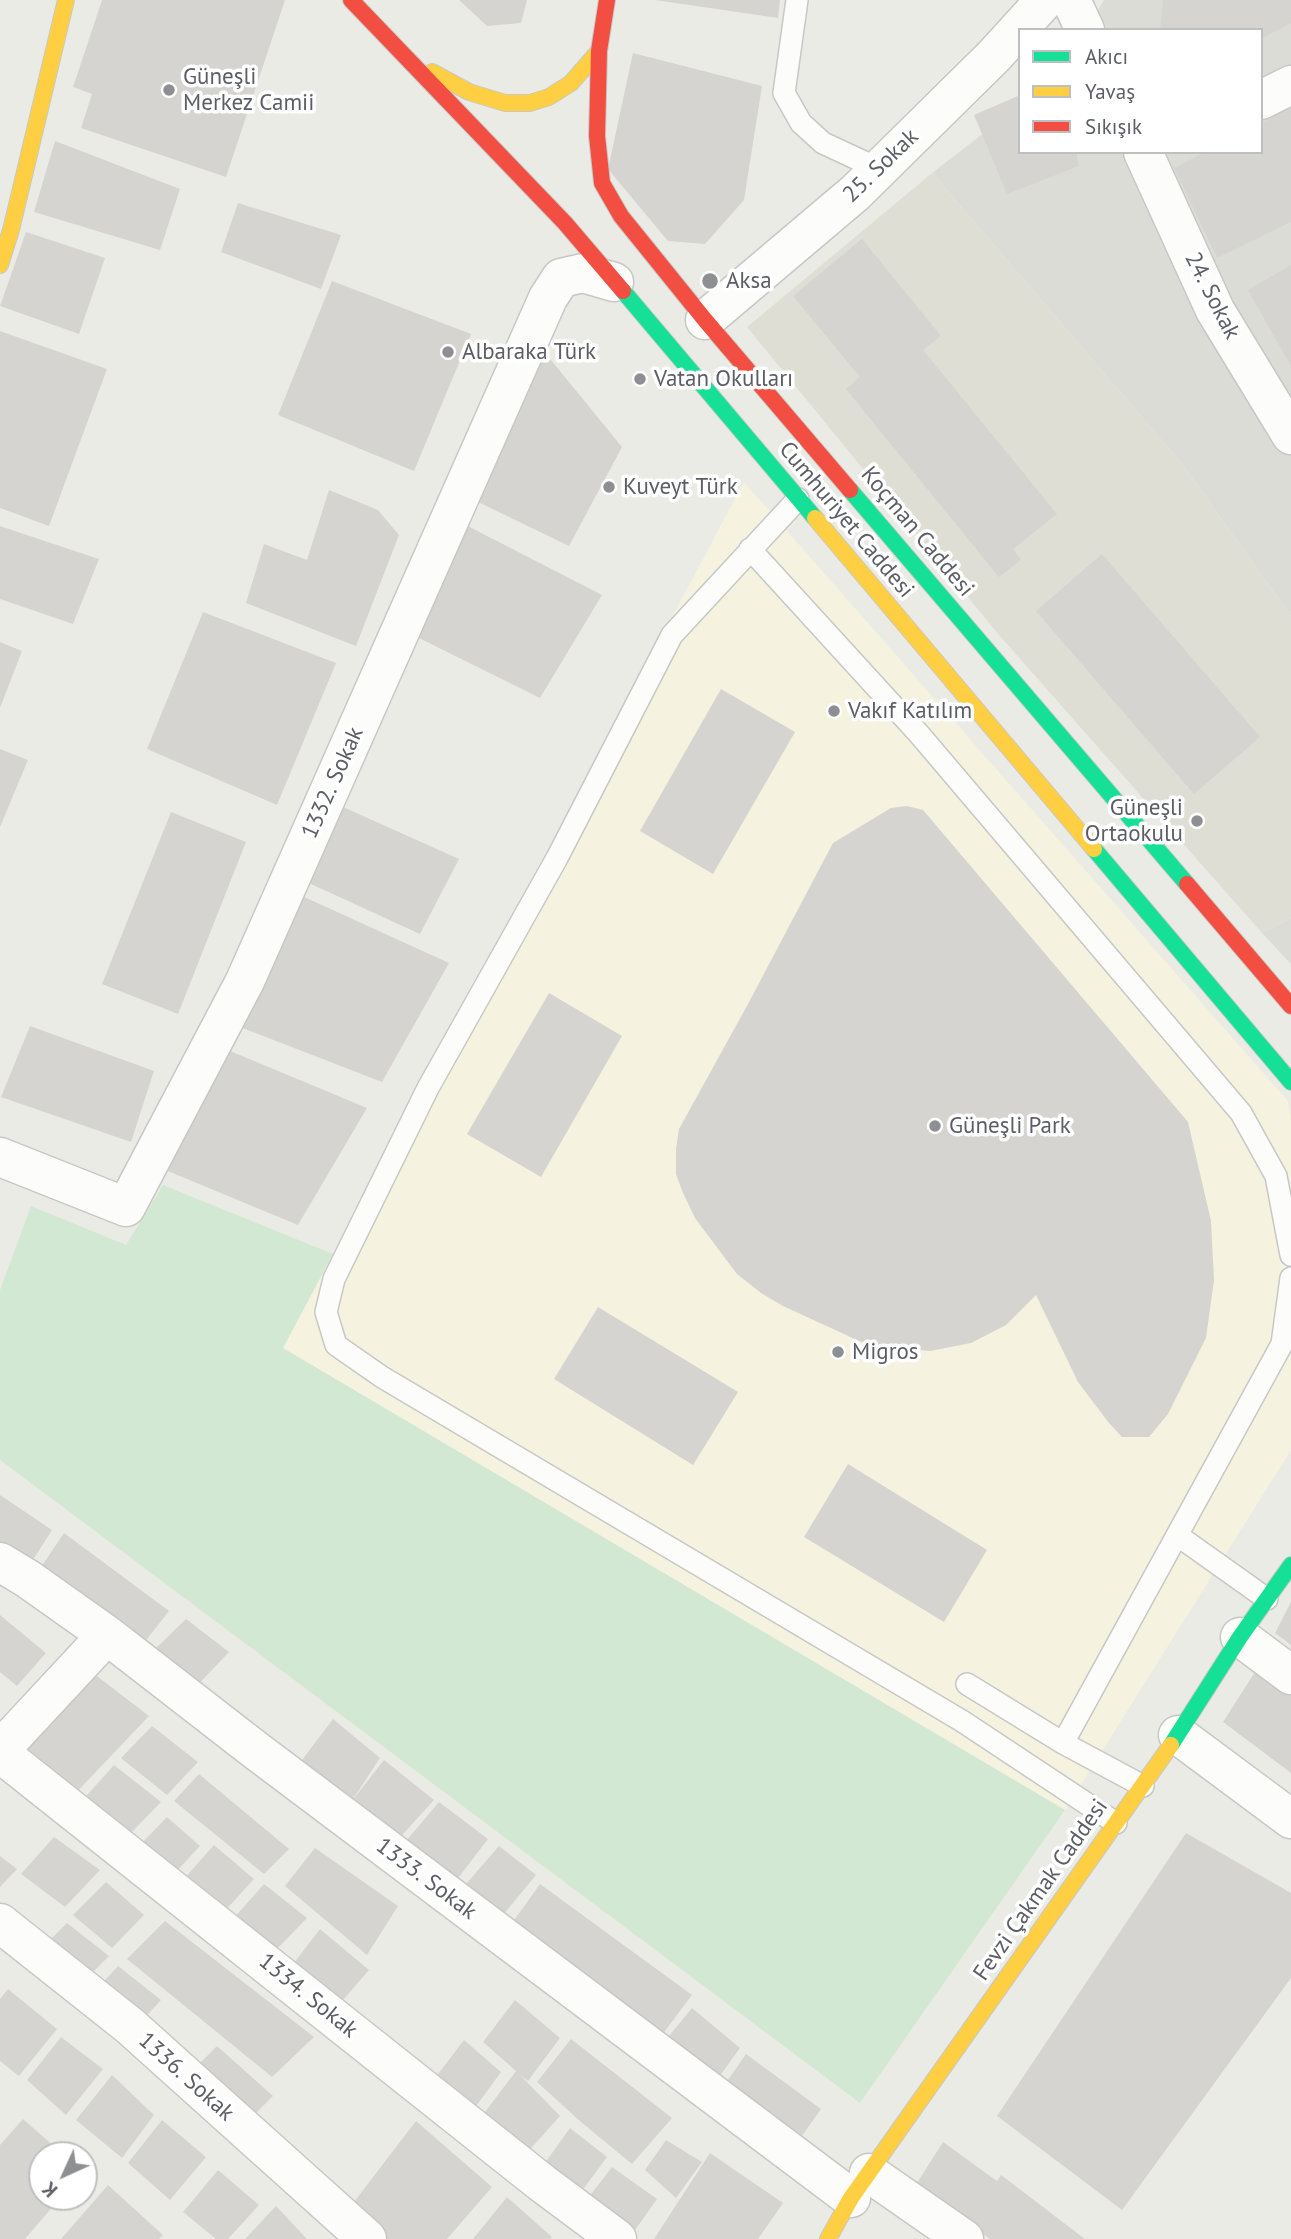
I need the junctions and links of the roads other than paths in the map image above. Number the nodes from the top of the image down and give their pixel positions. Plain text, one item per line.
1 (66, 0) edge
2 (351, 0) edge
3 (607, 0) edge
4 (797, 0) edge
5 (1045, 0) edge
6 (1071, 0) edge
7 (1019, 28) edge
8 (1084, 28) edge
9 (1018, 29) edge
10 (599, 51) junction
11 (409, 60) junction
12 (1291, 85) edge
13 (1263, 99) edge
14 (1148, 154) edge
15 (879, 169) junction
16 (0, 265) edge
17 (614, 282) junction
18 (705, 320) junction
19 (1291, 435) edge
20 (798, 499) junction
21 (750, 549) junction
22 (1291, 1006) edge
23 (1291, 1082) edge
24 (0, 1157) edge
25 (1291, 1255) edge
26 (1291, 1278) edge
27 (1177, 1535) junction
28 (0, 1562) edge
29 (1291, 1566) edge
30 (1267, 1599) junction
31 (107, 1635) junction
32 (1240, 1637) junction
33 (1291, 1675) edge
34 (967, 1684) dead end
35 (1178, 1735) junction
36 (1063, 1743) junction
37 (0, 1752) edge
38 (1143, 1786) junction
39 (1291, 1819) edge
40 (1116, 1823) junction
41 (0, 1923) edge
42 (860, 2186) junction
43 (366, 2239) edge
44 (617, 2239) edge
45 (828, 2239) edge
46 (964, 2239) edge

1 - 16 main road
2 - 11 main road, Cumhuriyet Caddesi
3 - 10 main road, Koçman Caddesi
4 - 15 lane
5 - 7 street, 25. Sokak
6 - 8 street
9 - 15 street, 25. Sokak
10 - 11 main road
10 - 18 main road, Koçman Caddesi
11 - 17 main road, Cumhuriyet Caddesi
12 - 13 street
14 - 19 street, 24. Sokak
15 - 18 street, 25. Sokak
17 - 20 main road, Cumhuriyet Caddesi
17 - 24 street, 1332. Sokak
18 - 22 main road, Koçman Caddesi
20 - 21 lane
20 - 23 main road, Cumhuriyet Caddesi
21 - 25 lane
21 - 40 lane
26 - 27 lane
27 - 30 lane
27 - 36 lane
28 - 31 street, 1333. Sokak
29 - 30 main road, Fevzi Çakmak Caddesi
30 - 32 main road, Fevzi Çakmak Caddesi
31 - 37 street
31 - 42 street, 1333. Sokak
32 - 33 street
32 - 35 main road, Fevzi Çakmak Caddesi
34 - 36 lane
35 - 38 main road, Fevzi Çakmak Caddesi
35 - 39 street
36 - 38 lane
37 - 44 street, 1334. Sokak
38 - 40 main road, Fevzi Çakmak Caddesi
40 - 42 main road, Fevzi Çakmak Caddesi
41 - 43 street, 1336. Sokak
42 - 45 main road, Fevzi Çakmak Caddesi
42 - 46 street, 1333. Sokak

